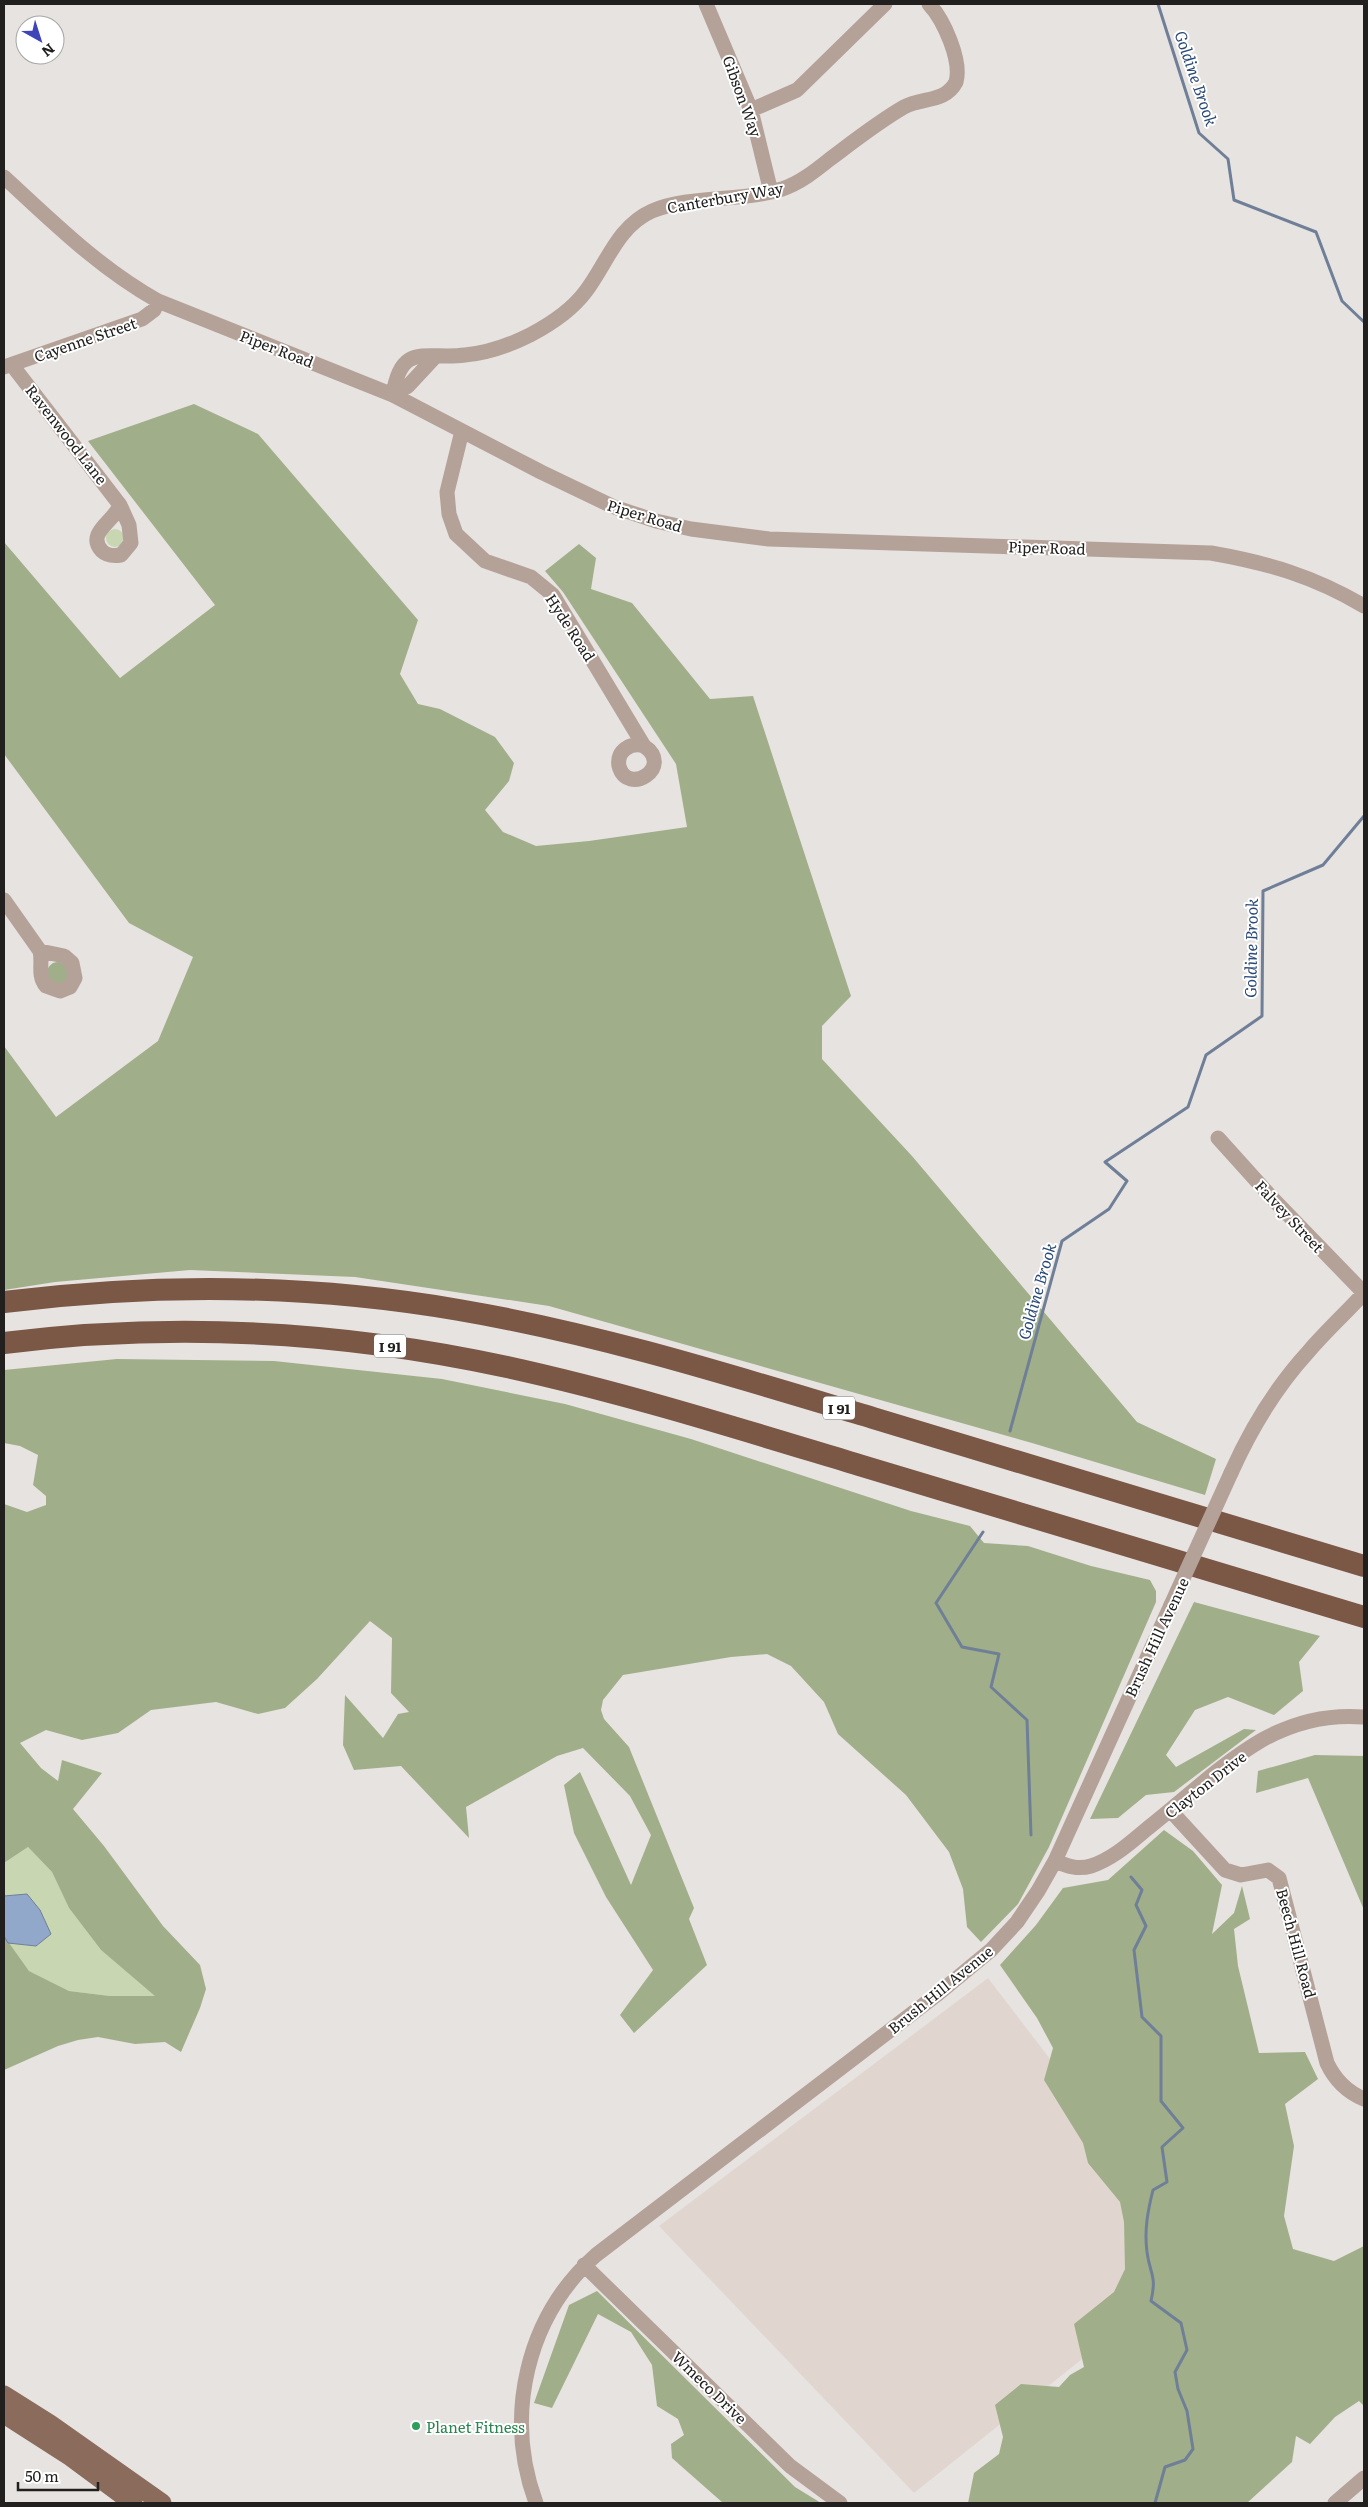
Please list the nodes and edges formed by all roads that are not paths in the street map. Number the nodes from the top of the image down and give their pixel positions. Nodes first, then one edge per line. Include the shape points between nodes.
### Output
1 (706, 4) edge
2 (885, 4) edge
3 (929, 4) edge
4 (751, 110) junction
5 (4, 177) edge
6 (771, 192) junction
7 (158, 301) junction
8 (8, 366) edge
9 (393, 395) junction
10 (462, 431) junction
11 (120, 505) dead end
12 (1364, 606) edge
13 (644, 746) dead end
14 (4, 900) edge
15 (40, 951) dead end
16 (1218, 1138) dead end
17 (1364, 1293) edge
18 (4, 1302) edge
19 (5, 1343) edge
20 (1364, 1566) edge
21 (1364, 1617) edge
22 (1364, 1717) edge
23 (1170, 1810) junction
24 (1055, 1862) junction
25 (1364, 2099) edge
26 (584, 2265) junction
27 (4, 2395) edge
28 (4, 2414) edge
29 (1364, 2478) edge
30 (133, 2503) edge
31 (162, 2503) edge
32 (536, 2503) edge
33 (840, 2503) edge
34 (1335, 2503) edge

1 - 4 street, Gibson Way
2 - 4 street via 797,90
3 - 6 street, Canterbury Way via 938,15 956,57 958,74 952,89 937,98 905,106 802,180
4 - 6 street, Gibson Way
5 - 7 street, Piper Road via 93,258
6 - 9 street, Canterbury Way via 676,204 652,211 625,231 586,292 554,320 523,338 491,350 466,355 420,355 404,366 395,378
7 - 8 street, Cayenne Street via 154,310 142,319
7 - 9 street, Piper Road
8 - 11 street, Ravenwood Lane
9 - 10 street, Piper Road
10 - 12 street, Piper Road via 614,507 656,521 707,532 778,539 1210,553 1292,571
10 - 13 street, Hyde Road via 448,492 449,514 456,534 485,561 531,577 553,594
14 - 15 street
16 - 17 street, Falvey Street
17 - 24 street, Brush Hill Avenue, bridge via 1307,1352 1255,1424
18 - 20 highway, I 91 via 109,1292 247,1289 372,1298 497,1317 705,1368
19 - 21 highway, I 91 via 122,1333 238,1332 353,1342 496,1365 673,1410
22 - 23 street, Clayton Drive via 1310,1720 1279,1732 1237,1758
23 - 24 street, Clayton Drive via 1124,1848 1102,1861 1082,1868
23 - 25 street, Beech Hill Road via 1222,1868 1242,1875 1268,1870 1279,1878 1328,2063 1344,2087
24 - 26 street, Brush Hill Avenue via 1028,1907 978,1962
26 - 32 street, Brush Hill Avenue via 550,2313 536,2342 524,2382 522,2443
26 - 33 street, Wmeco Drive via 790,2466
27 - 31 main road
28 - 30 main road via 71,2457
29 - 34 street

